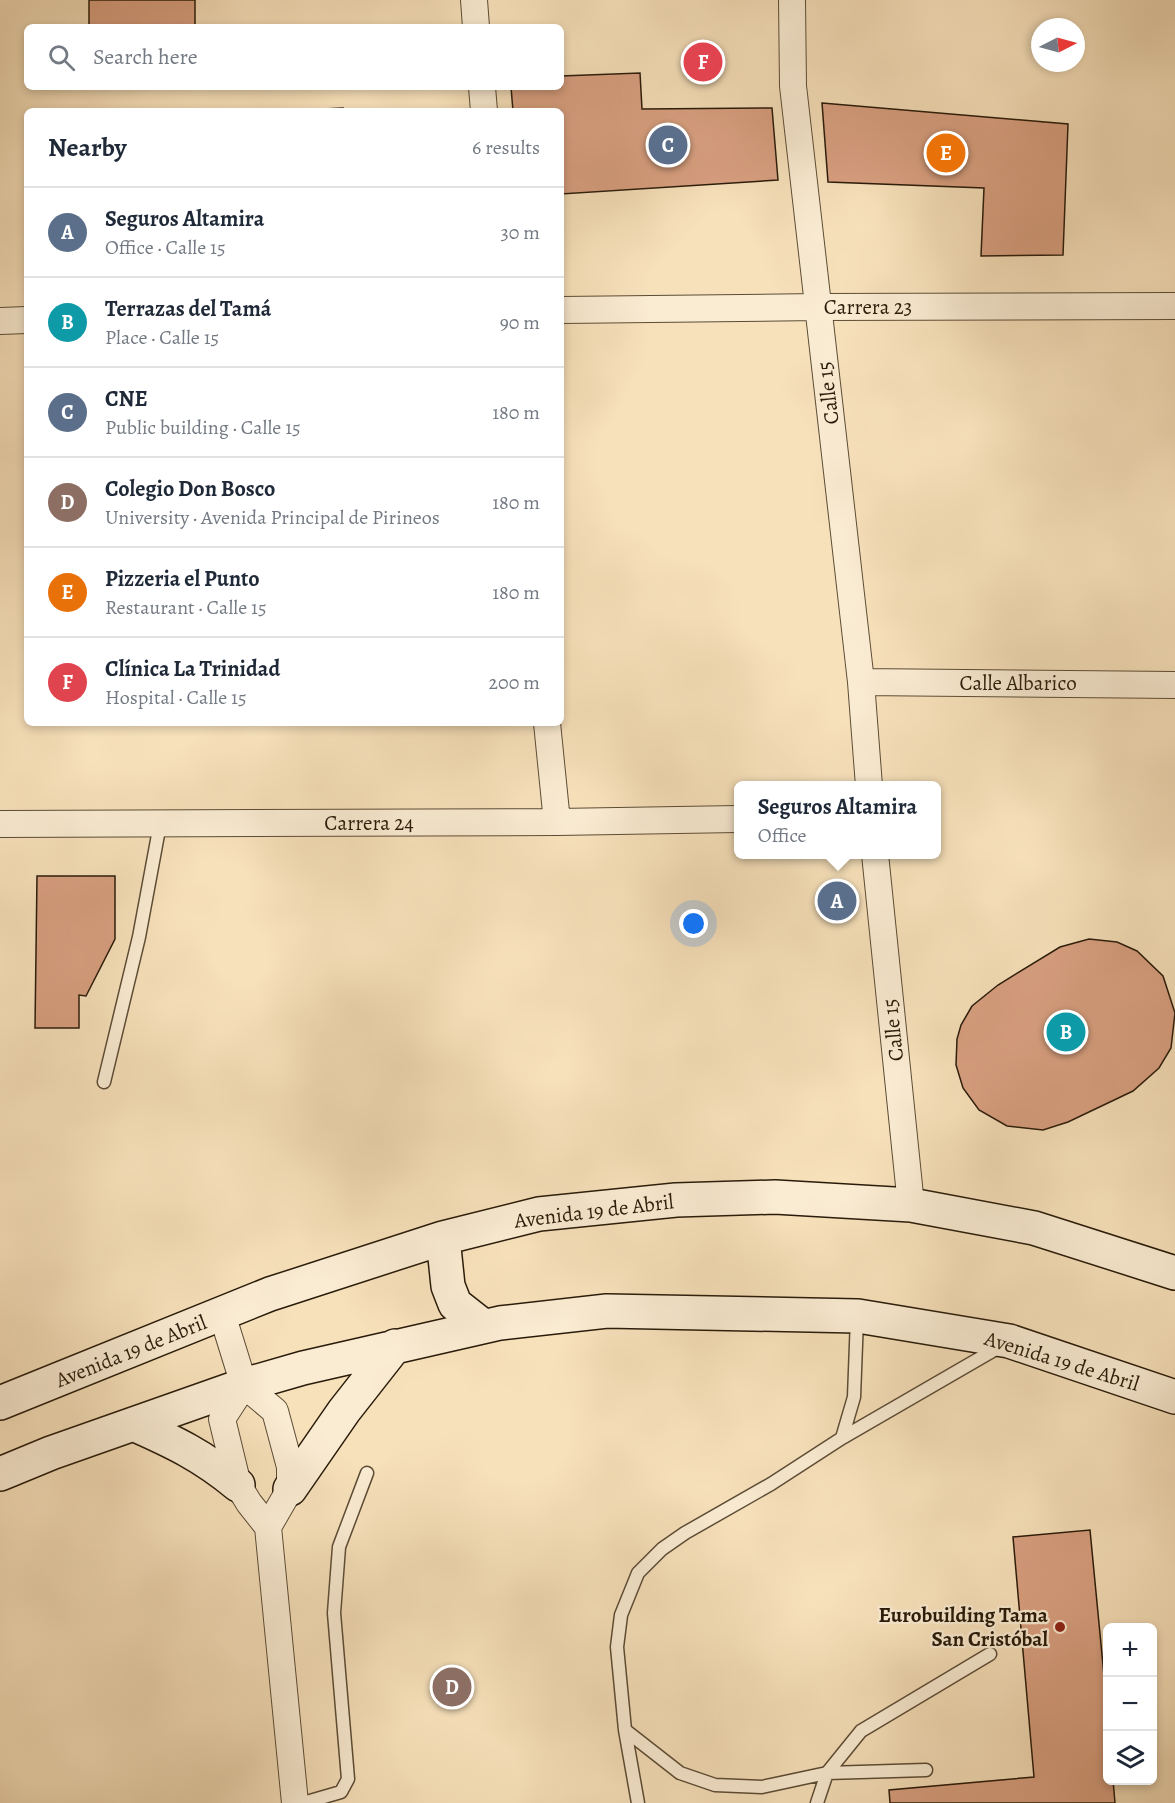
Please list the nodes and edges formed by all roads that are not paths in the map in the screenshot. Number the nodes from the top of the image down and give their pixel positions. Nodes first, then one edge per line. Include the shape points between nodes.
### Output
1 (474, 0) edge
2 (792, 0) edge
3 (476, 24) edge
4 (482, 90) edge
5 (484, 108) edge
6 (1175, 306) edge
7 (818, 307) junction
8 (564, 310) edge
9 (24, 320) edge
10 (0, 321) edge
11 (861, 682) junction
12 (1175, 685) edge
13 (547, 726) edge
14 (868, 781) edge
15 (734, 819) edge
16 (557, 822) junction
17 (0, 824) edge
18 (160, 824) junction
19 (875, 859) edge
20 (104, 1082) dead end
21 (911, 1205) junction
22 (443, 1238) junction
23 (1175, 1273) edge
24 (222, 1314) junction
25 (858, 1316) junction
26 (483, 1326) junction
27 (1009, 1341) junction
28 (395, 1346) junction
29 (244, 1385) junction
30 (1175, 1396) edge
31 (0, 1403) edge
32 (133, 1424) junction
33 (842, 1438) junction
34 (367, 1473) dead end
35 (0, 1474) edge
36 (238, 1485) junction
37 (290, 1489) junction
38 (268, 1527) junction
39 (990, 1654) dead end
40 (625, 1730) junction
41 (926, 1770) dead end
42 (827, 1773) junction
43 (295, 1803) edge
44 (303, 1803) edge
45 (638, 1803) edge
46 (817, 1803) edge

1 - 3 street
2 - 7 street, Calle 15 via 793,86
4 - 5 street
6 - 7 street, Carrera 23
7 - 8 street, Carrera 23
7 - 11 street, Calle 15
9 - 10 street
11 - 12 street, Calle Albarico
11 - 14 street, Calle 15
13 - 16 street
15 - 16 street, Carrera 24
16 - 18 street, Carrera 24
17 - 18 street, Carrera 24
18 - 20 lane via 139,937
19 - 21 street, Calle 15
21 - 22 main road, Avenida 19 de Abril via 775,1197 676,1200 539,1214
21 - 23 main road, Avenida 19 de Abril via 1034,1228
22 - 24 main road, Avenida 19 de Abril
22 - 26 main road via 447,1286 455,1304
24 - 29 street
24 - 31 main road, Avenida 19 de Abril
25 - 26 main road, Avenida 19 de Abril via 607,1311
25 - 27 main road, Avenida 19 de Abril
25 - 33 lane via 854,1397
26 - 28 main road, Avenida 19 de Abril
27 - 30 main road, Avenida 19 de Abril
27 - 33 lane
28 - 29 main road, Avenida 19 de Abril
28 - 37 main road
29 - 32 main road, Avenida 19 de Abril
29 - 36 street via 222,1419
29 - 37 street via 275,1411 290,1467
32 - 35 main road, Avenida 19 de Abril
32 - 36 main road via 180,1444
33 - 40 lane via 685,1533 638,1573 621,1615 617,1647
34 - 44 lane via 339,1547 334,1613 348,1779 342,1792
36 - 38 street
37 - 38 street
38 - 43 street
39 - 42 lane via 861,1731
40 - 42 lane via 680,1773 715,1785 762,1787
40 - 45 lane
41 - 42 lane
42 - 46 lane

